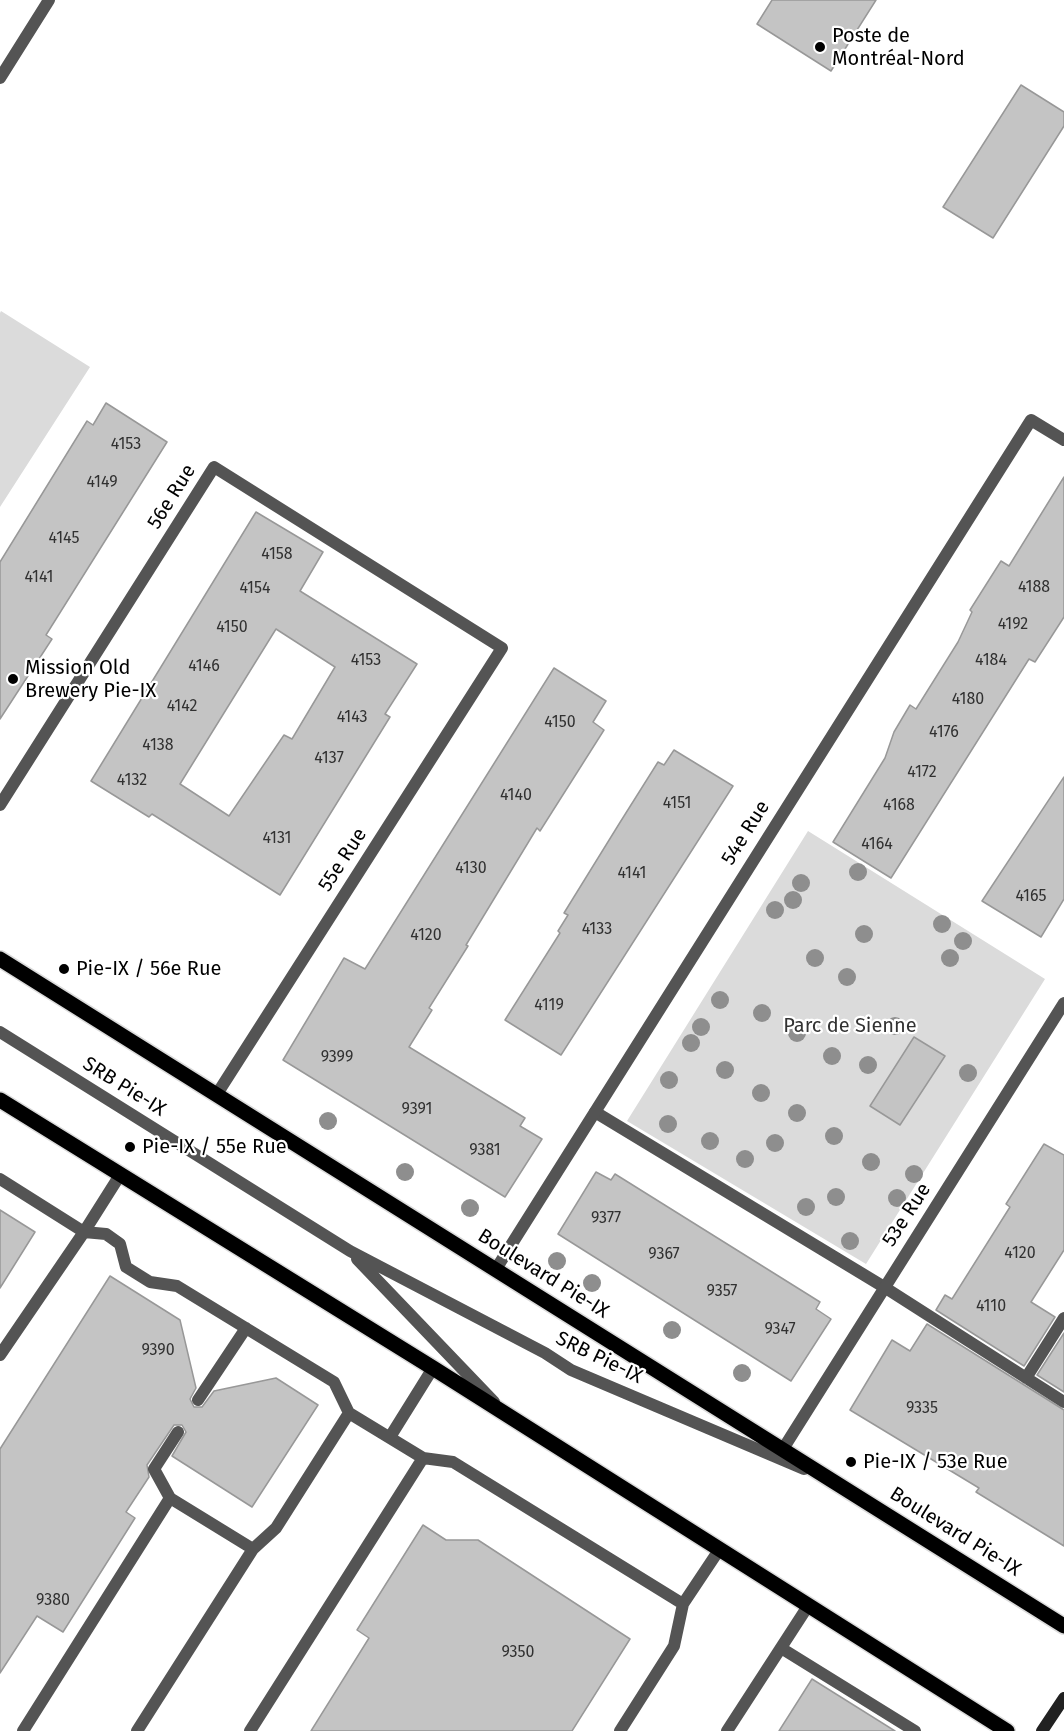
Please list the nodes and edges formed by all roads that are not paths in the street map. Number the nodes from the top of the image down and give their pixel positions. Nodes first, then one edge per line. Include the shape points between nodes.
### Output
1 (49, 0) edge
2 (0, 78) edge
3 (1064, 440) edge
4 (502, 648) joint
5 (0, 805) edge
6 (0, 959) edge
7 (1064, 1003) edge
8 (0, 1032) edge
9 (217, 1094) junction
10 (0, 1100) edge
11 (595, 1112) junction
12 (120, 1175) junction
13 (0, 1179) edge
14 (84, 1232) junction
15 (350, 1251) junction
16 (496, 1269) junction
17 (884, 1287) junction
18 (1064, 1318) edge
19 (246, 1328) junction
20 (0, 1355) edge
21 (433, 1368) junction
22 (1026, 1378) junction
23 (198, 1400) dead end
24 (1064, 1402) edge
25 (349, 1413) junction
26 (506, 1415) junction
27 (178, 1432) dead end
28 (390, 1437) junction
29 (783, 1449) junction
30 (423, 1458) junction
31 (838, 1484) junction
32 (170, 1498) junction
33 (253, 1549) junction
34 (719, 1550) junction
35 (682, 1604) junction
36 (808, 1606) junction
37 (1064, 1626) edge
38 (781, 1648) junction
39 (1064, 1698) edge
40 (22, 1731) edge
41 (137, 1731) edge
42 (250, 1731) edge
43 (620, 1731) edge
44 (727, 1731) edge
45 (915, 1731) edge
46 (1007, 1731) edge
47 (1042, 1731) edge

1 - 2 street
3 - 11 street, 54e Rue via 1031,420
4 - 5 street, 56e Rue via 214,467
4 - 9 street, 55e Rue
6 - 9 main road, Boulevard Pie-IX
7 - 17 street, 53e Rue
8 - 15 street, SRB Pie-IX
9 - 16 main road, Boulevard Pie-IX
10 - 12 main road
11 - 16 street, 54e Rue
11 - 17 street
12 - 14 street
12 - 21 main road
13 - 14 street
14 - 19 street via 106,1234 120,1244 126,1267 150,1282 177,1286
14 - 20 street
15 - 26 street, SRB Pie-IX
15 - 31 street, SRB Pie-IX via 571,1370
16 - 29 main road, Boulevard Pie-IX
17 - 22 street
17 - 29 street, 53e Rue
18 - 22 street
19 - 23 street
19 - 25 street via 334,1382
21 - 26 main road
21 - 28 street
22 - 24 street
25 - 28 street
25 - 33 street via 276,1528
26 - 34 main road
27 - 32 street via 154,1469
28 - 30 street
29 - 31 main road, Boulevard Pie-IX
30 - 35 street via 453,1462
30 - 42 street
31 - 37 main road, Boulevard Pie-IX
32 - 33 street
32 - 40 street
33 - 41 street
34 - 35 street
34 - 36 main road
35 - 43 street via 674,1646
36 - 38 street
36 - 46 main road
38 - 44 street
38 - 45 street
39 - 47 main road

